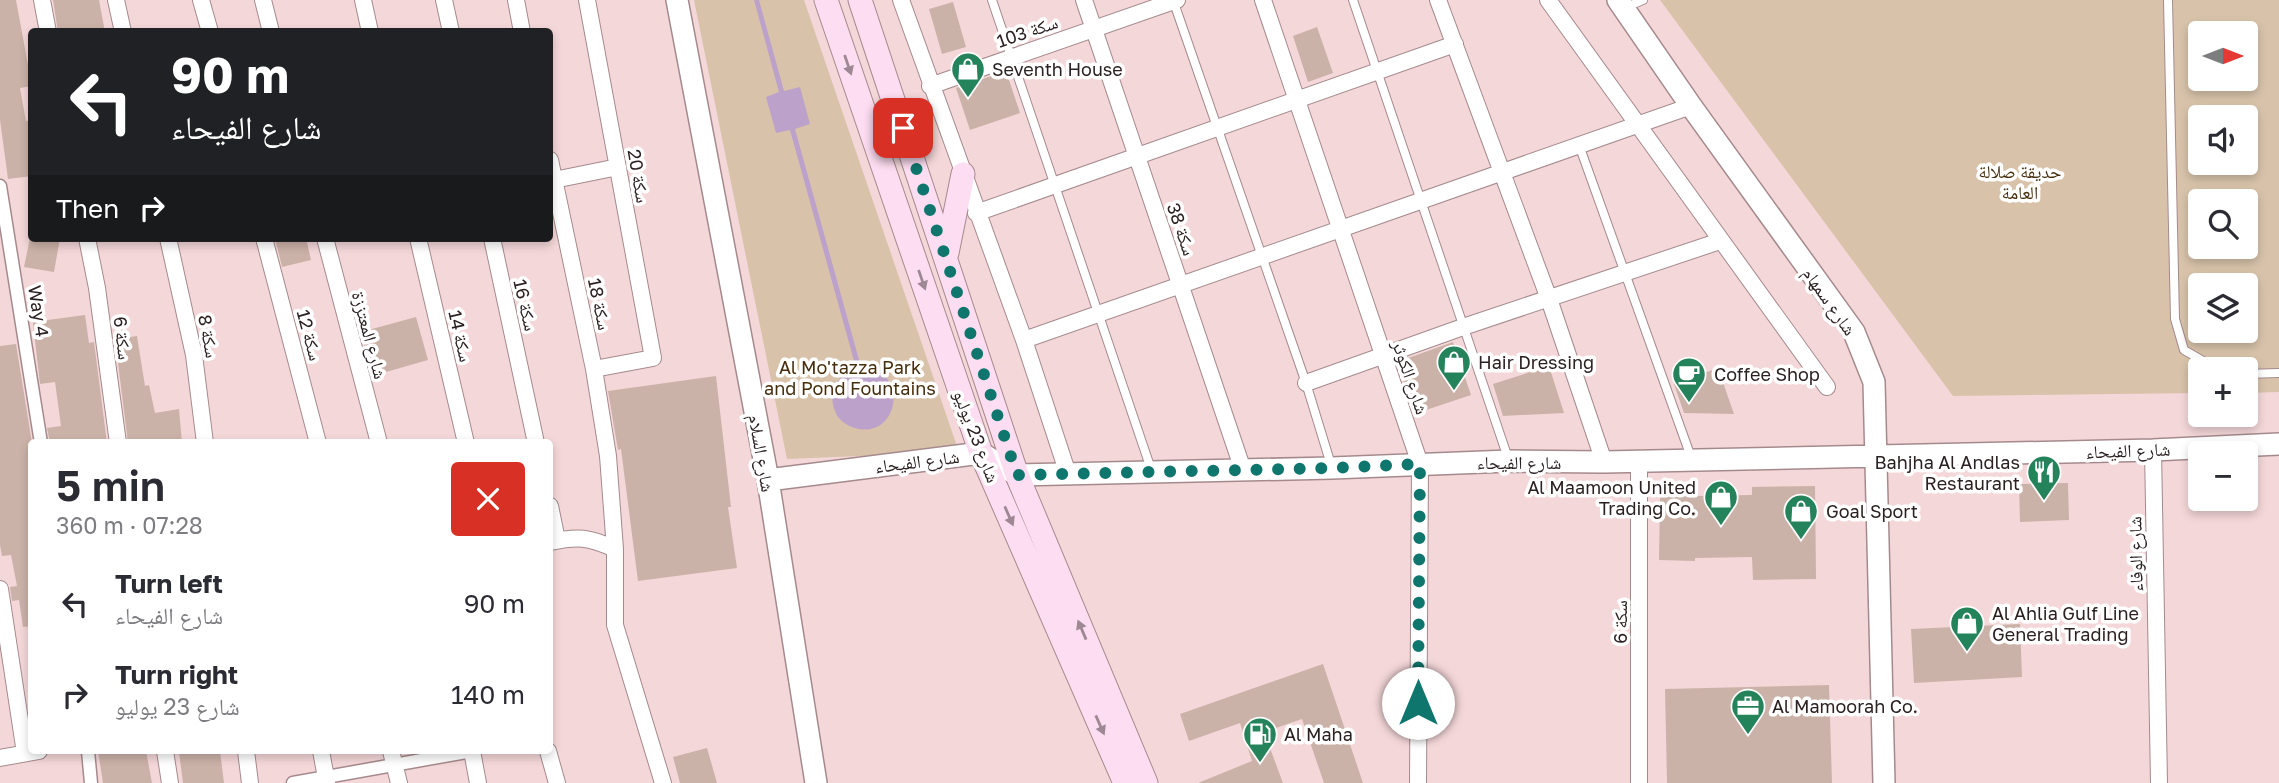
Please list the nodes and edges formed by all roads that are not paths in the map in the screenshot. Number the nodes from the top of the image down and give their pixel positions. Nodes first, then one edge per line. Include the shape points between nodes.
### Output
1 (42, 0) edge
2 (116, 0) edge
3 (201, 0) edge
4 (263, 0) edge
5 (363, 0) edge
6 (444, 0) edge
7 (516, 0) edge
8 (587, 0) edge
9 (677, 0) edge
10 (825, 0) edge
11 (860, 0) edge
12 (901, 0) edge
13 (992, 0) edge
14 (1084, 0) edge
15 (1175, 0) edge
16 (1263, 0) edge
17 (1353, 0) edge
18 (1438, 0) edge
19 (1548, 0) edge
20 (2168, 0) edge
21 (1628, 3) edge
22 (47, 28) edge
23 (122, 28) edge
24 (208, 28) edge
25 (270, 28) edge
26 (369, 28) edge
27 (450, 28) edge
28 (521, 28) edge
29 (1094, 29) junction
30 (1455, 44) junction
31 (1011, 57) junction
32 (1377, 70) junction
33 (930, 86) junction
34 (1297, 100) junction
35 (1690, 106) junction
36 (1638, 125) junction
37 (1218, 128) junction
38 (1579, 145) junction
39 (1137, 156) junction
40 (618, 167) junction
41 (1502, 172) junction
42 (963, 174) junction
43 (553, 175) edge
44 (554, 180) junction
45 (1055, 185) junction
46 (0, 186) edge
47 (1420, 201) junction
48 (976, 213) junction
49 (1341, 229) junction
50 (1720, 241) junction
51 (88, 242) edge
52 (169, 242) edge
53 (265, 242) edge
54 (326, 242) edge
55 (419, 242) edge
56 (493, 242) edge
57 (946, 256) junction
58 (1261, 257) junction
59 (1625, 273) junction
60 (1181, 285) junction
61 (1549, 299) junction
62 (1099, 314) junction
63 (1463, 327) junction
64 (1024, 340) junction
65 (1383, 356) junction
66 (2197, 357) edge
67 (594, 369) junction
68 (2279, 373) edge
69 (2258, 374) edge
70 (1306, 383) junction
71 (1827, 387) dead end
72 (40, 439) edge
73 (117, 439) edge
74 (204, 439) edge
75 (317, 439) edge
76 (378, 439) edge
77 (465, 439) edge
78 (535, 439) edge
79 (2279, 444) edge
80 (2153, 450) junction
81 (981, 453) junction
82 (1876, 456) junction
83 (1692, 460) junction
84 (1509, 461) junction
85 (1639, 461) junction
86 (1604, 462) junction
87 (1420, 464) junction
88 (1332, 468) junction
89 (1244, 470) junction
90 (1152, 472) junction
91 (1068, 474) junction
92 (1017, 475) junction
93 (768, 480) junction
94 (553, 541) edge
95 (615, 549) junction
96 (0, 589) edge
97 (28, 732) edge
98 (28, 753) edge
99 (88, 754) edge
100 (165, 754) edge
101 (246, 754) edge
102 (322, 754) edge
103 (432, 754) edge
104 (473, 754) edge
105 (549, 754) edge
106 (393, 757) edge
107 (0, 758) edge
108 (327, 780) edge
109 (91, 783) edge
110 (170, 783) edge
111 (250, 783) edge
112 (293, 783) edge
113 (399, 783) edge
114 (478, 783) edge
115 (557, 783) edge
116 (663, 783) edge
117 (816, 783) edge
118 (1125, 783) edge
119 (1146, 783) edge
120 (1418, 783) edge
121 (1639, 783) edge
122 (1885, 783) edge
123 (2159, 783) edge

1 - 22 street
2 - 23 street
3 - 24 street
4 - 25 street
5 - 26 street
6 - 27 street
7 - 28 street
8 - 40 street, سكة 20
9 - 93 street, شارع السلام
10 -> 81 main road, شارع 23 يوليو
11 - 57 main road, شارع 23 يوليو
12 - 33 street
13 - 31 lane
14 - 29 street, سكة 38
15 - 29 street, سكة 103
15 - 37 lane
16 - 34 street, شارع الكوثر
17 - 32 lane
18 - 30 street
19 - 36 street
20 - 66 lane via 2175,319 2184,349
21 - 35 street, شارع سمهام
29 - 31 street, سكة 103
29 - 39 street, سكة 38
30 - 32 street
30 - 41 street
31 - 33 street, سكة 103
31 - 45 lane
32 - 34 street
32 - 47 lane
33 - 42 street
34 - 37 street
34 - 49 street, شارع الكوثر
35 - 36 street
35 - 82 street, شارع سمهام via 1854,332 1874,382
36 - 38 street
36 - 50 street
37 - 39 street
37 - 58 lane
38 - 41 street
38 - 59 lane
39 - 45 street
39 - 60 street, سكة 38
40 - 44 street
40 - 67 street, سكة 20 via 653,358
41 - 47 street
41 - 61 street
42 - 48 street
42 - 57 main road
43 - 44 street, سكة 18
44 - 67 street, سكة 18
45 - 48 street
45 - 62 lane
46 - 72 street, Way 4
47 - 49 street
47 - 63 lane
48 - 64 street
49 - 58 street
49 - 65 street, شارع الكوثر
50 - 59 street
50 - 71 street
51 - 73 street, سكة 6
52 - 74 street, سكة 8 via 194,355
53 - 75 street, سكة 12
54 - 76 street, شارع المعتززة
55 - 77 street, سكة 14
56 - 78 street, سكة 16
57 - 92 main road, شارع 23 يوليو
58 - 60 street
58 - 70 lane
59 - 61 street
59 - 83 lane
60 - 62 street
60 - 89 street, سكة 38
61 - 63 street
61 - 86 street
62 - 64 street
62 - 90 lane
63 - 65 street
63 - 84 lane
64 - 91 street
65 - 70 street
65 - 87 street, شارع الكوثر
67 - 95 street, سكة 18 via 608,456
68 - 69 lane
70 - 88 lane
79 - 80 street, شارع الفيحاء
80 - 82 street, شارع الفيحاء
80 - 123 street, شارع الوفاء
81 - 92 street, شارع الفيحاء
81 - 93 street, شارع الفيحاء
81 -> 118 main road, شارع 23 يوليو
82 - 83 street, شارع الفيحاء
82 - 122 street, شارع سمهام
83 - 85 street, شارع الفيحاء
84 - 86 street, شارع الفيحاء
84 - 87 street, شارع الفيحاء
85 - 86 street, شارع الفيحاء
85 - 121 street, سكة 6
87 - 88 street, شارع الفيحاء
87 - 120 street, شارع الكوثر
88 - 89 street, شارع الفيحاء
89 - 90 street, شارع الفيحاء
90 - 91 street, شارع الفيحاء
91 - 92 street, شارع الفيحاء
119 -> 92 main road, شارع 23 يوليو
93 - 117 street, شارع السلام
94 - 95 street via 594,539
95 - 116 street via 615,625
96 - 97 street
98 - 107 street
99 - 109 street
100 - 110 street
101 - 111 street
102 - 108 street
103 - 106 street
104 - 114 street
105 - 115 street
106 - 108 street
106 - 113 street
108 - 112 street

